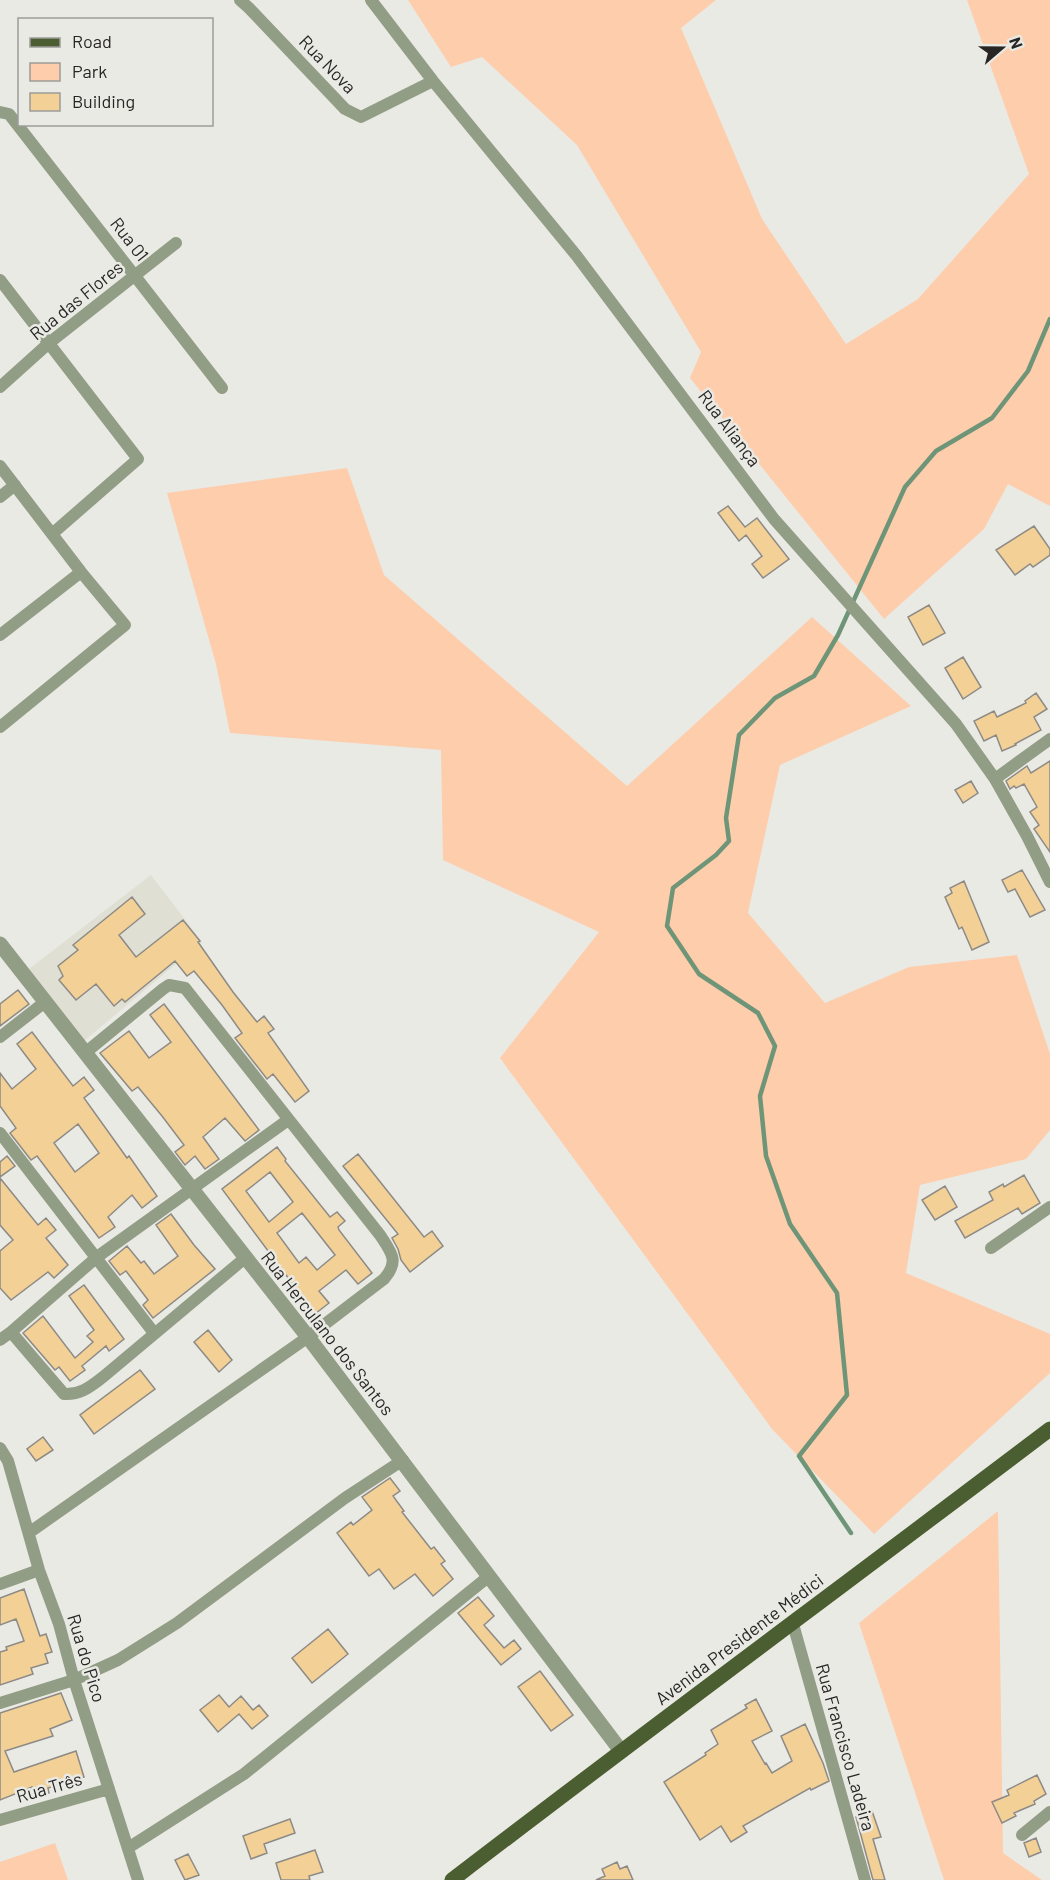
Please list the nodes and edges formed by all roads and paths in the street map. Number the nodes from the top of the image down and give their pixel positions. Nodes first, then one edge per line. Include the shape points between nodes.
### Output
1 (240, 0) edge
2 (371, 0) edge
3 (433, 81) junction
4 (5, 113) edge
5 (176, 243) dead end
6 (135, 275) junction
7 (0, 280) edge
8 (49, 344) junction
9 (0, 387) edge
10 (222, 388) dead end
11 (0, 466) edge
12 (15, 485) junction
13 (0, 497) edge
14 (52, 534) junction
15 (81, 572) junction
16 (0, 635) edge
17 (0, 727) edge
18 (1050, 739) edge
19 (995, 779) junction
20 (1050, 882) edge
21 (0, 944) edge
22 (45, 1002) junction
23 (0, 1037) edge
24 (85, 1053) junction
25 (288, 1120) junction
26 (0, 1133) edge
27 (191, 1190) junction
28 (1050, 1207) edge
29 (991, 1248) dead end
30 (98, 1257) junction
31 (245, 1258) junction
32 (11, 1332) junction
33 (154, 1333) junction
34 (309, 1337) junction
35 (0, 1340) edge
36 (1050, 1429) edge
37 (0, 1448) edge
38 (403, 1460) junction
39 (4, 1462) edge
40 (30, 1532) junction
41 (39, 1570) junction
42 (488, 1576) junction
43 (0, 1584) edge
44 (793, 1624) junction
45 (74, 1680) junction
46 (0, 1703) edge
47 (621, 1751) junction
48 (109, 1789) junction
49 (1050, 1812) edge
50 (0, 1820) edge
51 (1023, 1835) dead end
52 (128, 1848) junction
53 (138, 1880) edge
54 (452, 1880) edge
55 (864, 1880) edge

1 - 3 street, Rua Nova via 345,109 361,117
2 - 3 street, Rua Aliança
3 - 19 street, Rua Aliança via 576,255 774,519 956,724
4 - 6 street, Rua 01
5 - 6 street, Rua das Flores
6 - 8 street, Rua das Flores
6 - 10 street, Rua 01
7 - 8 street
8 - 9 street, Rua das Flores
8 - 14 street via 138,459
11 - 12 street
12 - 13 street
12 - 14 street
14 - 15 street
15 - 16 street
15 - 17 street via 125,625
18 - 19 street
19 - 20 street, Rua Aliança
21 - 22 street, Rua Herculano dos Santos
22 - 23 street
22 - 24 street, Rua Herculano dos Santos
24 - 25 street via 163,988 177,985 185,988
24 - 27 street, Rua Herculano dos Santos
25 - 27 street
25 - 34 street via 380,1235 393,1262 384,1279
26 - 30 street
27 - 30 street
27 - 31 street, Rua Herculano dos Santos
28 - 29 street
30 - 32 street
30 - 33 street
31 - 33 street
31 - 34 street, Rua Herculano dos Santos
32 - 33 street via 64,1394 89,1387
32 - 35 street
34 - 38 street, Rua Herculano dos Santos
34 - 40 street
36 - 44 main road, Avenida Presidente Médici
37 - 39 street, Rua do Pico
38 - 42 street, Rua Herculano dos Santos
38 - 45 street via 345,1498 177,1623 118,1660
39 - 40 street, Rua do Pico
40 - 41 street, Rua do Pico
41 - 43 street
41 - 45 street, Rua do Pico
42 - 47 street, Rua Herculano dos Santos
42 - 52 street via 244,1774
44 - 47 main road, Avenida Presidente Médici
44 - 55 street, Rua Francisco Ladeira
45 - 46 street
45 - 48 street, Rua do Pico
47 - 54 main road, Avenida Presidente Médici
48 - 50 street, Rua Três
48 - 52 street, Rua do Pico
49 - 51 street
52 - 53 street, Rua do Pico

